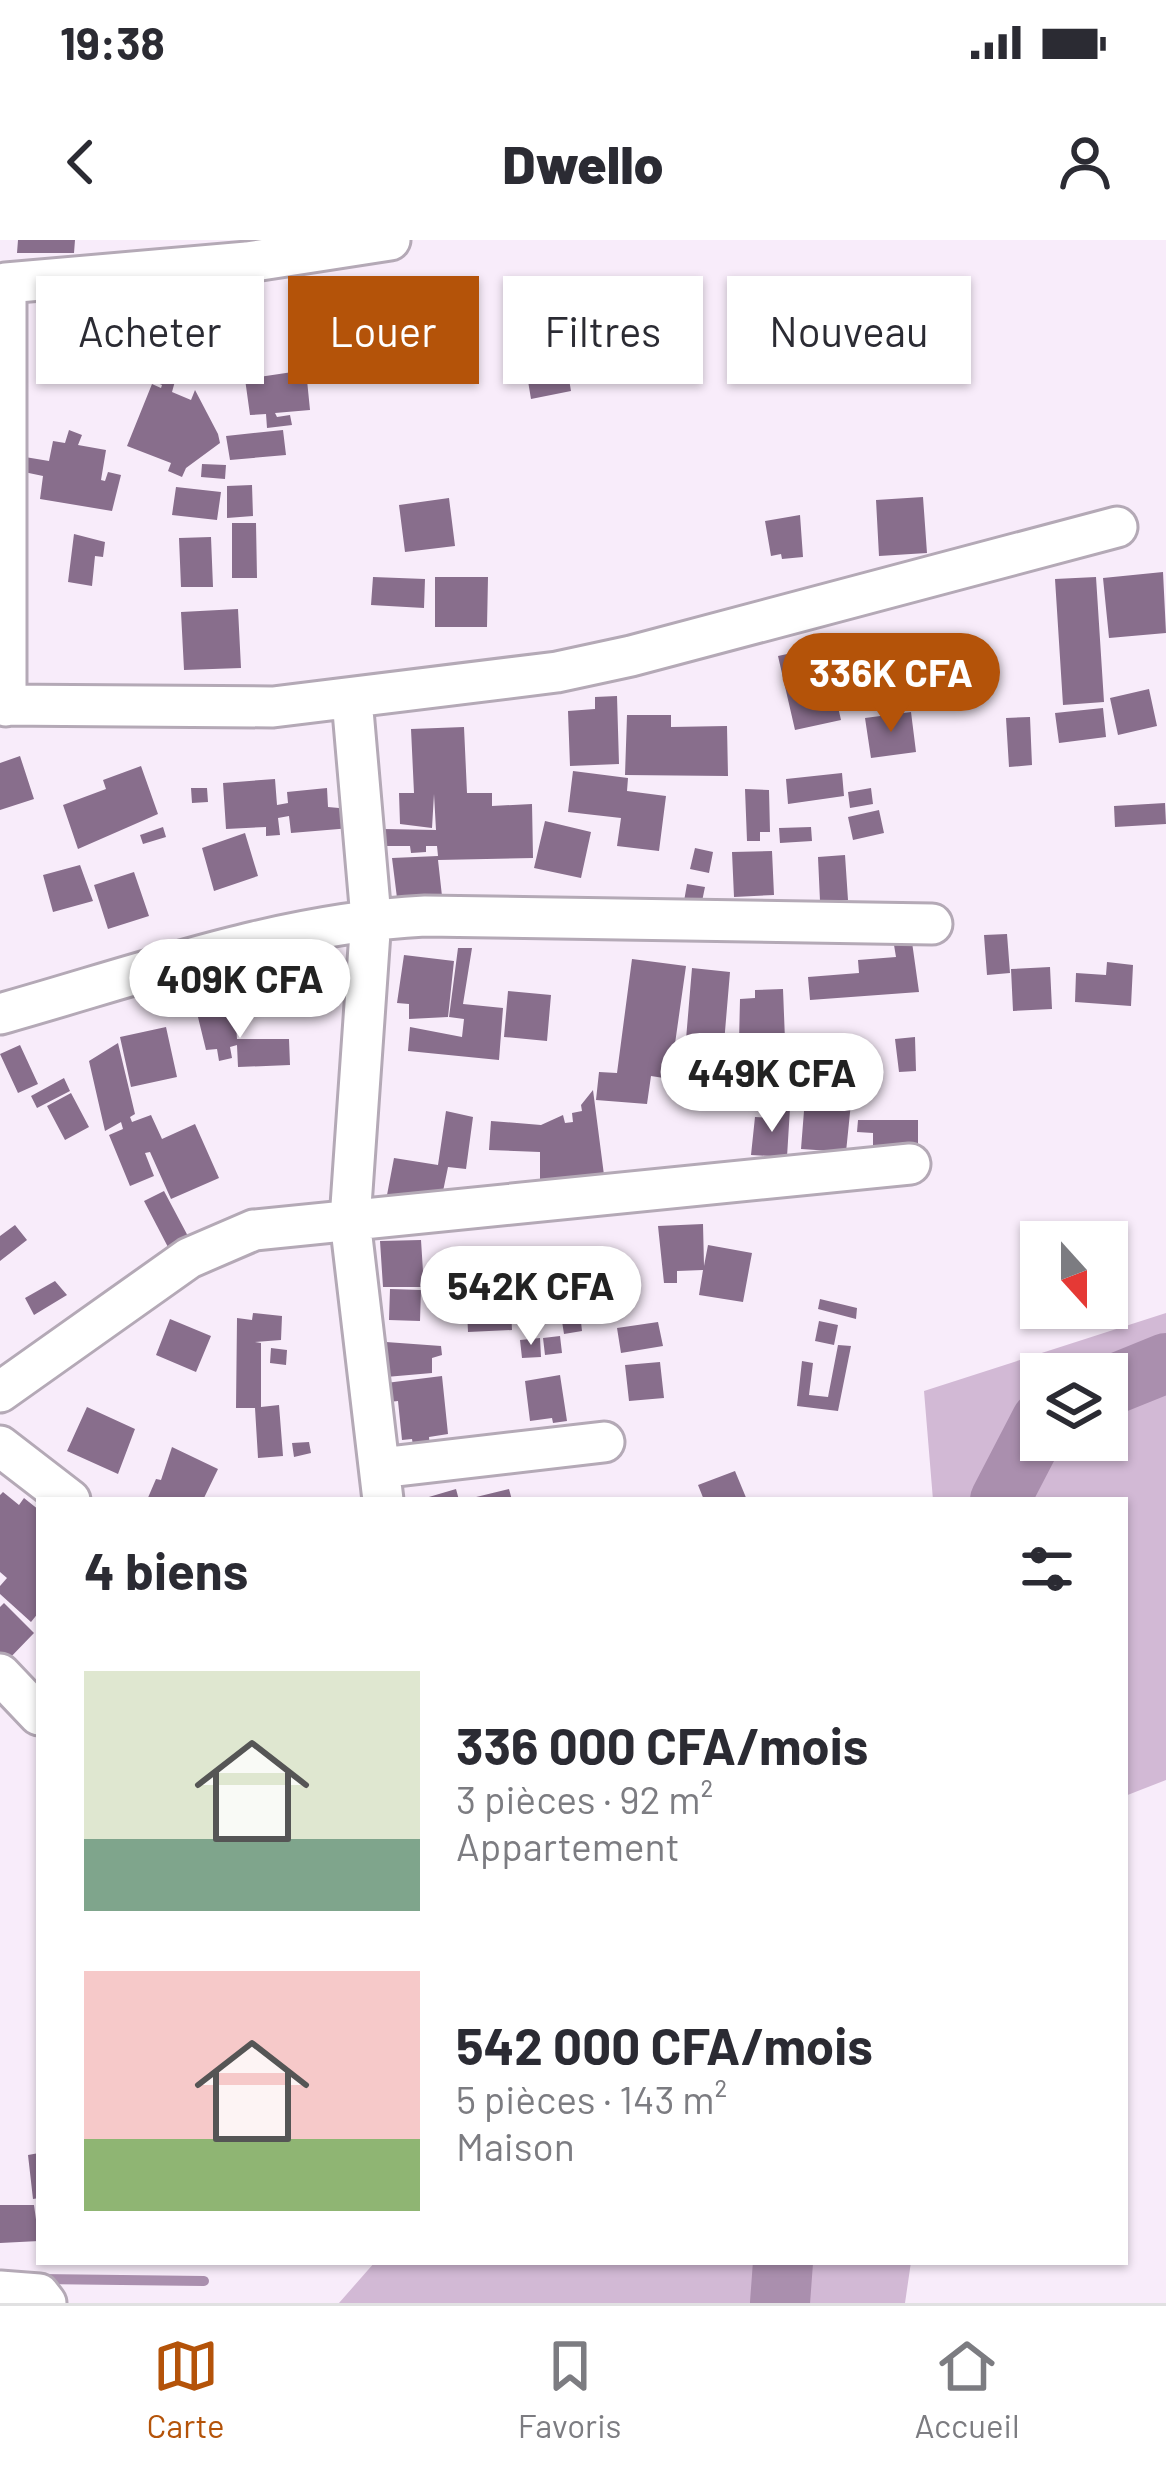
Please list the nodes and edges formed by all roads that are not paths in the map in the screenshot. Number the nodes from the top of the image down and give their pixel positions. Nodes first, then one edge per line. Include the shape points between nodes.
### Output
1 (390, 240) edge
2 (3, 283) edge
3 (1117, 527) dead end
4 (352, 700) junction
5 (3, 705) edge
6 (371, 918) junction
7 (932, 924) dead end
8 (0, 1014) edge
9 (910, 1164) dead end
10 (350, 1220) junction
11 (0, 1392) edge
12 (604, 1442) dead end
13 (0, 1446) edge
14 (381, 1484) edge
15 (66, 1497) edge
16 (0, 1674) edge
17 (36, 1712) edge
18 (0, 2291) edge
19 (46, 2303) edge

1 - 2 street via 247,262
2 - 5 street
3 - 4 street via 631,656
4 - 5 street
4 - 6 street
6 - 7 street
6 - 8 street
6 - 10 street
9 - 10 street
10 - 11 street via 254,1230 189,1258
10 - 14 street
12 - 14 street
13 - 15 street
16 - 17 street
18 - 19 street via 39,2294

